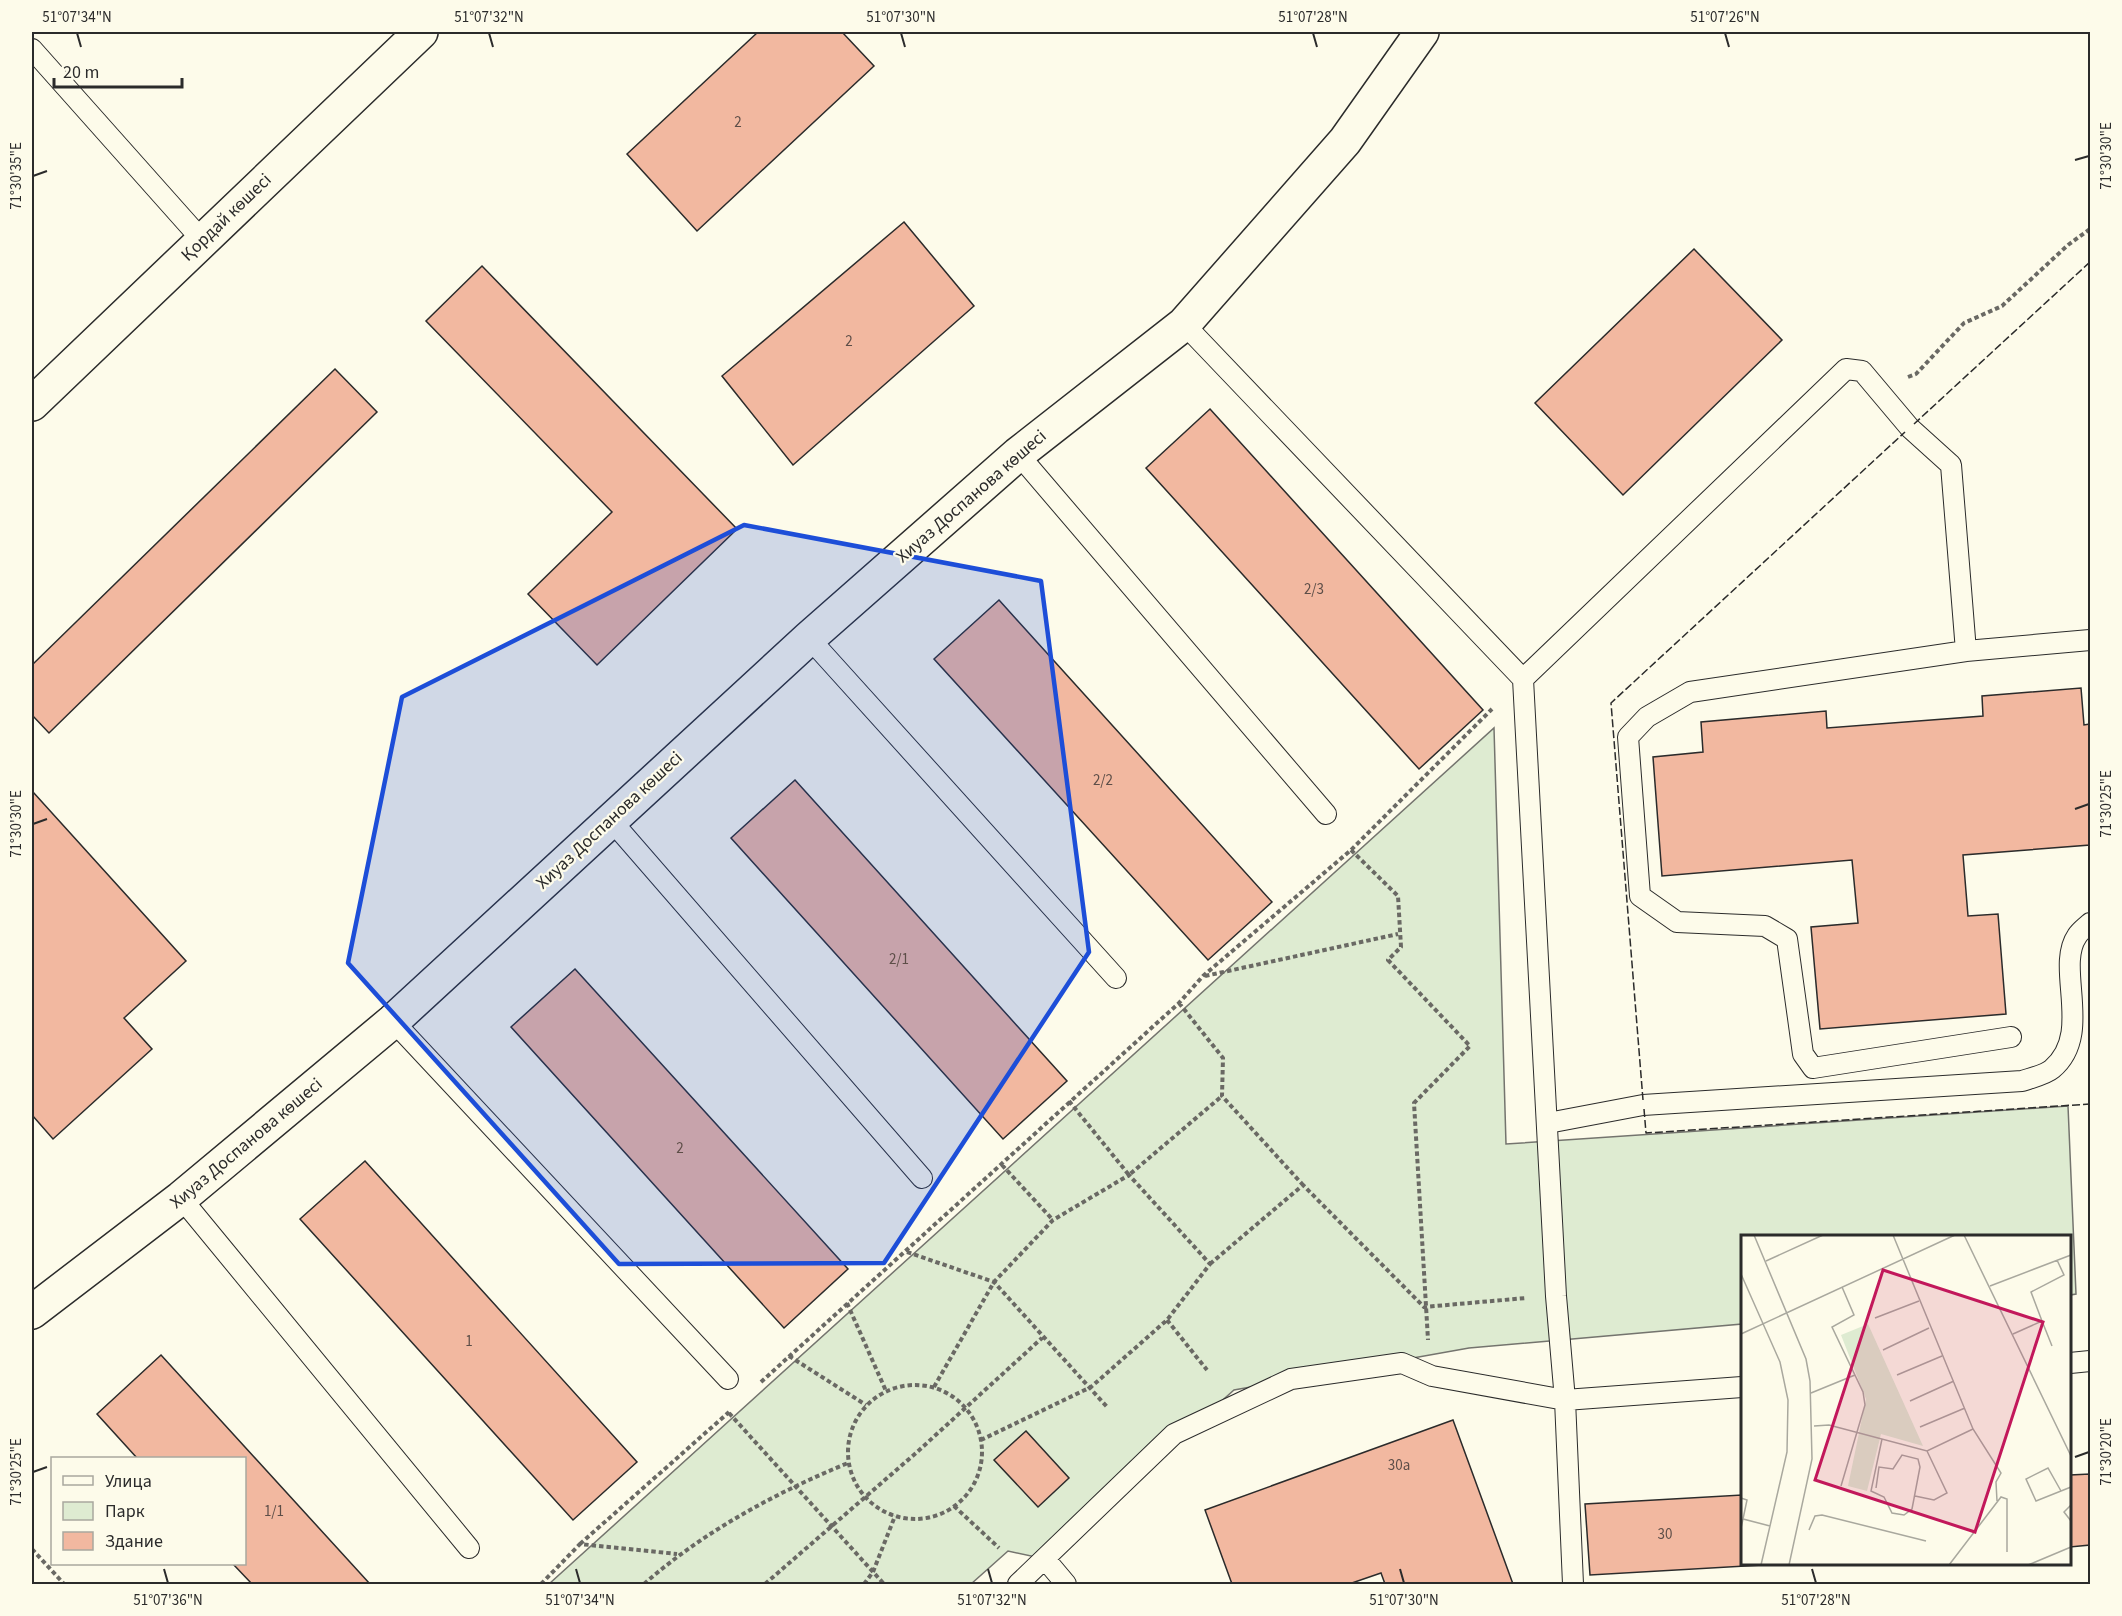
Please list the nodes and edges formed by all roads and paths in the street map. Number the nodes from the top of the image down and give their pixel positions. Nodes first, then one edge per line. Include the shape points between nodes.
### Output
1 (421, 32) edge
2 (1422, 32) edge
3 (32, 50) edge
4 (2091, 229) edge
5 (202, 240) junction
6 (1184, 324) junction
7 (1876, 388) junction
8 (32, 404) edge
9 (1018, 454) junction
10 (809, 638) junction
11 (2091, 640) edge
12 (1966, 651) junction
13 (1523, 679) junction
14 (1326, 814) dead end
15 (609, 819) junction
16 (1351, 849) junction
17 (2091, 923) edge
18 (1398, 934) junction
19 (1203, 976) junction
20 (1116, 978) dead end
21 (1179, 1003) junction
22 (393, 1021) junction
23 (2011, 1037) dead end
24 (1222, 1096) junction
25 (1069, 1101) junction
26 (1548, 1123) junction
27 (1002, 1165) junction
28 (1129, 1175) junction
29 (922, 1178) dead end
30 (1303, 1185) junction
31 (182, 1198) junction
32 (1053, 1220) junction
33 (907, 1252) junction
34 (1210, 1264) junction
35 (994, 1282) junction
36 (1556, 1296) junction
37 (847, 1303) junction
38 (1424, 1307) junction
39 (32, 1312) edge
40 (1167, 1320) junction
41 (1042, 1338) junction
42 (789, 1356) junction
43 (2091, 1362) edge
44 (2071, 1363) edge
45 (1207, 1370) dead end
46 (1432, 1376) junction
47 (728, 1379) dead end
48 (934, 1387) junction
49 (1091, 1387) junction
50 (1741, 1387) edge
51 (754, 1389) dead end
52 (886, 1391) junction
53 (1565, 1400) junction
54 (737, 1405) dead end
55 (866, 1405) junction
56 (966, 1407) junction
57 (1108, 1408) dead end
58 (729, 1413) junction
59 (981, 1440) junction
60 (848, 1463) junction
61 (796, 1484) junction
62 (864, 1497) junction
63 (954, 1506) junction
64 (895, 1516) junction
65 (832, 1525) junction
66 (580, 1544) junction
67 (469, 1548) dead end
68 (999, 1548) dead end
69 (32, 1549) edge
70 (678, 1554) junction
71 (1045, 1559) junction
72 (873, 1572) junction
73 (64, 1584) edge
74 (541, 1584) edge
75 (644, 1584) edge
76 (765, 1584) edge
77 (864, 1584) edge
78 (884, 1584) edge
79 (1018, 1584) edge
80 (1066, 1584) edge
81 (1573, 1584) edge

1 - 5 street, Қордай көшесі
2 - 6 street, Хиуаз Доспанова көшесі via 1345,141
3 - 5 lane
4 - 7 path via 2002,306 1964,323 1916,374
5 - 8 street, Қордай көшесі
6 - 9 street, Хиуаз Доспанова көшесі
6 - 13 lane
7 - 12 lane via 1910,428 1951,465
7 - 13 lane via 1862,371 1845,369
9 - 10 street, Хиуаз Доспанова көшесі
9 - 14 lane
10 - 15 street, Хиуаз Доспанова көшесі
10 - 20 lane
11 - 12 lane
12 - 23 lane via 1690,692 1647,717 1628,737 1640,896 1677,922 1766,926 1787,939 1803,1054 1813,1068
13 - 16 path
13 - 26 lane
15 - 22 street, Хиуаз Доспанова көшесі
15 - 29 lane
16 - 18 path via 1398,897
16 - 19 path
17 - 26 lane via 2076,936 2071,955 2074,1014 2066,1050 2052,1069 2022,1081 1643,1105
18 - 19 path
18 - 38 path via 1401,947 1388,960 1470,1046 1414,1103
19 - 21 path
21 - 24 path via 1222,1058
21 - 25 path
22 - 31 street, Хиуаз Доспанова көшесі
22 - 47 lane
24 - 28 path
24 - 30 path
25 - 27 path
25 - 28 path
26 - 36 lane
27 - 32 path
27 - 33 path
28 - 32 path
28 - 34 path
30 - 34 path
30 - 38 path
31 - 39 street, Хиуаз Доспанова көшесі
31 - 67 lane
32 - 35 path
33 - 35 path
33 - 37 path
34 - 40 path
35 - 41 path
35 - 48 path
36 - 38 path
36 - 53 lane
37 - 42 path
37 - 52 path
38 - 46 path
40 - 45 path
40 - 49 path
41 - 49 path
41 - 56 path
42 - 51 path
42 - 55 path
43 - 44 lane
46 - 53 lane
46 - 71 lane via 1402,1363 1291,1379 1174,1434
48 - 52 path via 910,1384
48 - 56 path
49 - 57 path
49 - 59 path
50 - 53 lane
52 - 55 path
53 - 81 lane
54 - 58 path
55 - 60 path via 848,1438
56 - 59 path
56 - 62 path
58 - 61 path
58 - 66 path
59 - 63 path via 978,1477
60 - 61 path
60 - 62 path
61 - 65 path
61 - 70 path
62 - 64 path
62 - 65 path
63 - 64 path via 932,1517
63 - 68 path
64 - 72 path
65 - 72 path
65 - 76 path
66 - 70 path
66 - 74 path
69 - 73 path
70 - 75 path
71 - 79 lane
71 - 80 lane
72 - 77 path
72 - 78 path

